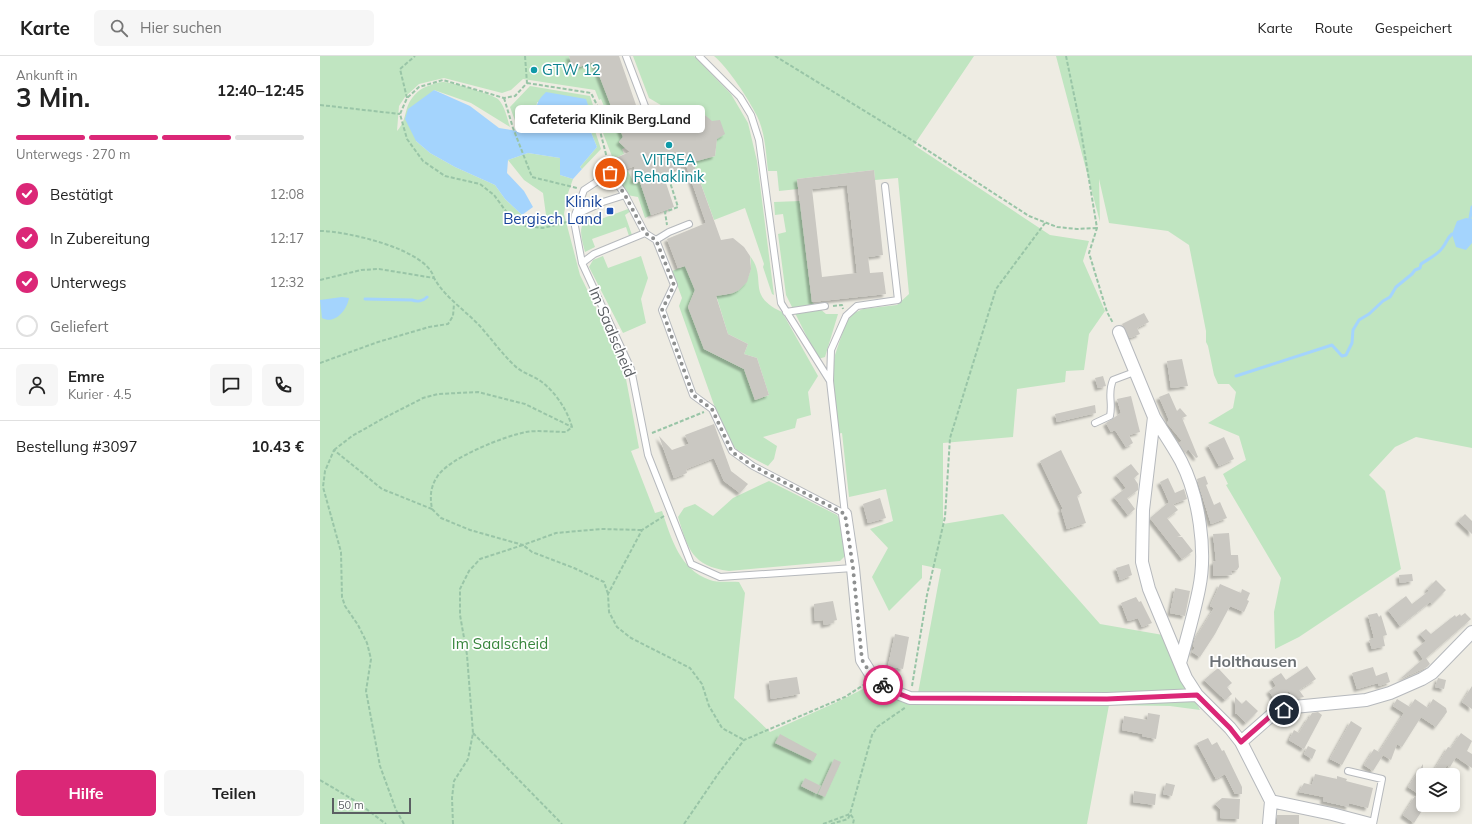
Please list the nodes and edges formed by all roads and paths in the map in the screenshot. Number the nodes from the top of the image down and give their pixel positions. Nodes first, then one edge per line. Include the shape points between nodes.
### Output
1 (415, 56) edge
2 (525, 56) edge
3 (626, 56) edge
4 (699, 56) edge
5 (775, 56) edge
6 (1066, 56) edge
7 (527, 83) junction
8 (407, 98) junction
9 (504, 98) junction
10 (320, 105) edge
11 (400, 114) junction
12 (651, 122) dead end
13 (610, 173) junction
14 (667, 173) dead end
15 (885, 186) dead end
16 (584, 190) junction
17 (625, 195) junction
18 (574, 218) junction
19 (1045, 222) junction
20 (688, 224) dead end
21 (1097, 228) junction
22 (320, 231) edge
23 (669, 232) junction
24 (645, 233) junction
25 (656, 240) junction
26 (582, 263) junction
27 (434, 278) junction
28 (320, 280) edge
29 (454, 304) junction
30 (825, 306) dead end
31 (786, 312) junction
32 (1119, 332) joint
33 (320, 364) edge
34 (1137, 372) junction
35 (830, 381) junction
36 (694, 416) dead end
37 (1154, 417) junction
38 (1095, 423) dead end
39 (572, 427) junction
40 (645, 437) junction
41 (334, 450) junction
42 (432, 509) junction
43 (670, 512) junction
44 (845, 514) junction
45 (642, 530) junction
46 (523, 545) junction
47 (853, 568) junction
48 (608, 594) junction
49 (1472, 632) edge
50 (1180, 662) junction
51 (874, 679) junction
52 (1197, 695) junction
53 (910, 698) junction
54 (473, 733) junction
55 (744, 740) junction
56 (1241, 742) junction
57 (1348, 771) dead end
58 (320, 780) edge
59 (1271, 801) junction
60 (850, 814) junction
61 (386, 824) edge
62 (404, 824) edge
63 (453, 824) edge
64 (562, 824) edge
65 (684, 824) edge
66 (823, 824) edge
67 (831, 824) edge
68 (853, 824) edge
69 (1269, 824) edge
70 (1372, 824) edge

1 - 8 path via 400,69
2 - 7 path
3 - 12 lane
4 - 31 lane via 740,97 751,115 759,140 781,303
5 - 19 path via 1029,216
6 - 21 path
7 - 9 path via 515,96
7 - 13 path via 591,93 600,111 598,123
8 - 9 path via 419,87 443,80
8 - 11 path
9 - 16 path via 532,177
10 - 11 path
11 - 18 path via 407,139 423,162 445,176 480,184 494,195 511,218 526,226 543,228
13 - 16 lane
13 - 17 lane
14 - 23 path via 678,207 665,212
15 - 35 lane via 898,300 857,306 846,316 831,350
16 - 18 lane
17 - 18 lane via 603,202
17 - 24 lane
18 - 26 lane, Im Saalscheid
19 - 21 path via 1077,230
19 - 53 path via 996,289 950,438 945,517 927,595
20 - 23 lane
21 - 32 path via 1089,253 1107,312
22 - 27 path via 373,240 400,249 429,268
23 - 25 lane
24 - 25 lane
24 - 26 lane via 594,254
25 - 44 lane via 674,285 662,310 693,395 712,409 732,452 753,466
26 - 40 lane, Im Saalscheid via 631,369
27 - 28 path via 380,269 361,270
27 - 29 path
29 - 33 path via 453,316 448,324 428,327 378,342
29 - 39 path via 470,316 516,367 540,381 559,400 569,415
30 - 31 lane
31 - 35 lane
32 - 34 street
34 - 37 street
34 - 38 lane via 1113,380 1109,389 1110,416
35 - 44 lane
36 - 40 path
37 - 50 street via 1143,510 1142,562 1149,589
37 - 50 street via 1181,462 1199,516 1202,556 1200,588
39 - 41 path via 525,404 478,392 438,394 423,398 384,418 352,436
39 - 42 path via 566,432 527,432 486,446 452,462 437,476 430,492
40 - 43 lane, Im Saalscheid via 648,455
41 - 42 path via 382,489
41 - 62 path via 325,470 323,487 341,552 342,597 344,606 367,643 371,659 366,691 380,766 396,810
42 - 46 path via 441,518 470,530
43 - 45 path
43 - 47 lane, Im Saalscheid via 691,564 720,577
44 - 47 street
45 - 46 path via 601,529 556,534
45 - 48 path
46 - 48 path via 532,552 604,582
46 - 54 path via 480,559 469,571 460,589 460,614 467,655
47 - 51 street via 862,660
48 - 55 path via 609,612 617,627 631,638 690,668 702,684 709,706 722,728
49 - 56 street via 1432,673 1422,679 1366,700 1294,707 1274,713
50 - 52 street
51 - 53 street via 892,691
51 - 55 path via 845,697
52 - 53 street via 1107,699
52 - 56 street
53 - 60 path via 907,706 877,727 872,735
54 - 63 path via 468,759 454,781
54 - 64 path
55 - 65 path
56 - 59 street
57 - 70 lane via 1382,779
58 - 61 path via 357,802
59 - 69 street
59 - 70 street
60 - 66 path
60 - 67 path via 848,819
60 - 68 path via 854,819

